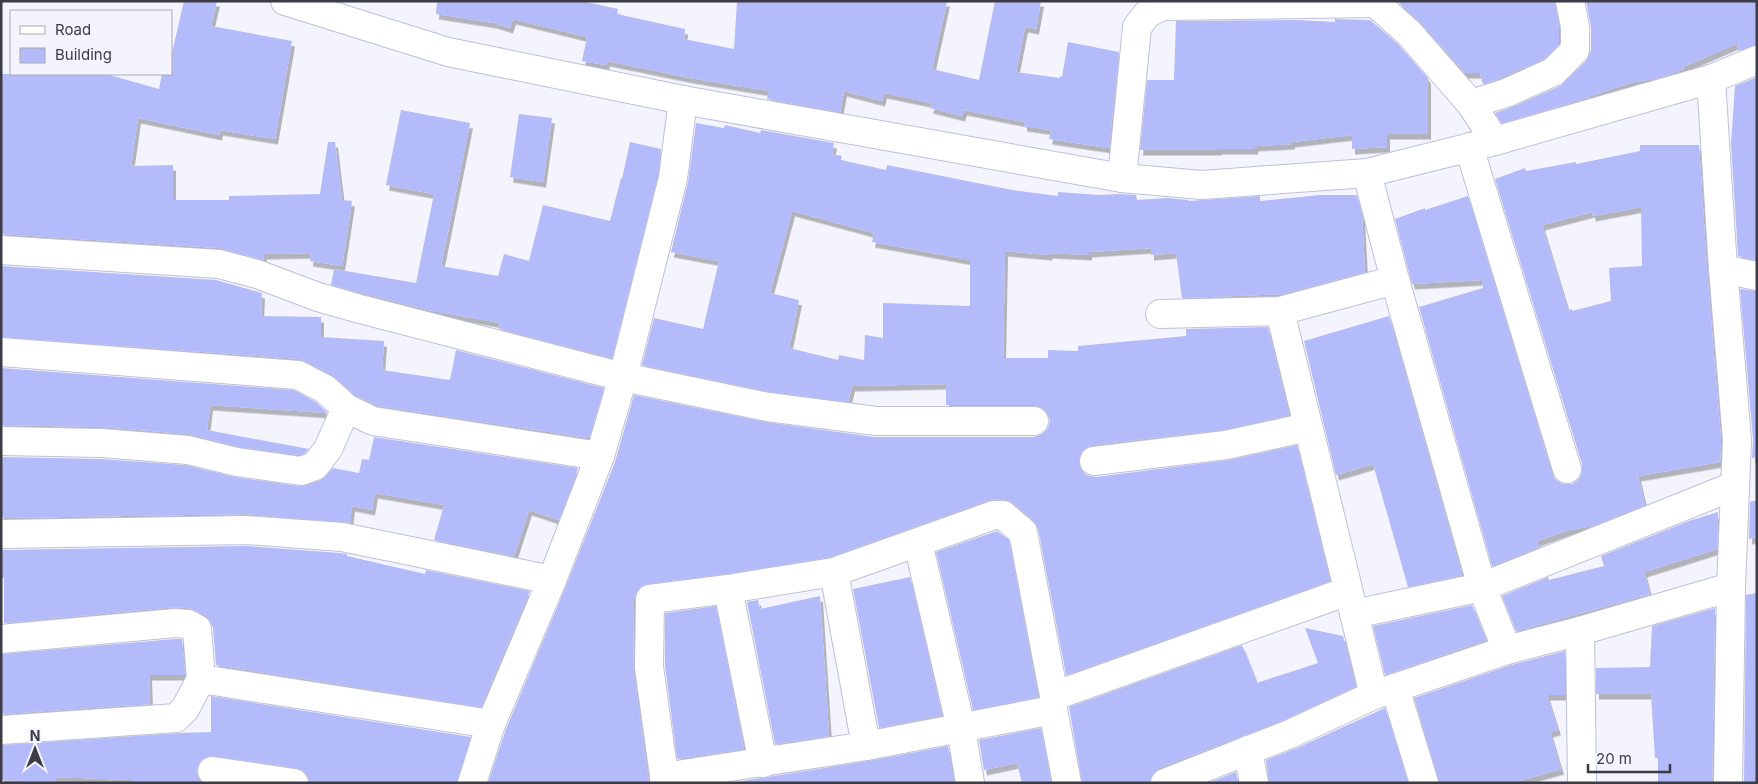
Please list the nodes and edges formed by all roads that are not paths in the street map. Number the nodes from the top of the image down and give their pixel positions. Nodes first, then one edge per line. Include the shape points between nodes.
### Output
1 (285, 1) edge
2 (1570, 1) edge
3 (1374, 2) edge
4 (1149, 6) edge
5 (1757, 60) edge
6 (1711, 79) junction
7 (683, 100) junction
8 (1471, 104) junction
9 (1482, 144) junction
10 (1367, 173) junction
11 (1122, 178) junction
12 (1, 250) edge
13 (1723, 269) junction
14 (1757, 276) edge
15 (1395, 280) junction
16 (1280, 311) junction
17 (1160, 314) dead end
18 (1, 352) edge
19 (623, 377) junction
20 (346, 408) junction
21 (1034, 421) dead end
22 (1308, 427) junction
23 (1747, 436) edge
24 (1, 441) edge
25 (600, 456) junction
26 (1094, 462) dead end
27 (1566, 469) dead end
28 (1734, 486) junction
29 (1, 534) edge
30 (918, 542) junction
31 (834, 572) junction
32 (552, 580) junction
33 (1482, 587) junction
34 (1731, 587) junction
35 (728, 589) junction
36 (1351, 603) junction
37 (1580, 631) junction
38 (1, 639) edge
39 (1507, 650) junction
40 (201, 679) junction
41 (1384, 692) junction
42 (1053, 703) junction
43 (492, 724) junction
44 (961, 728) junction
45 (1, 730) edge
46 (866, 746) junction
47 (1248, 750) junction
48 (763, 763) junction
49 (212, 771) dead end
50 (665, 780) edge
51 (294, 783) edge
52 (472, 783) edge
53 (970, 783) edge
54 (1068, 783) edge
55 (1165, 783) edge
56 (1254, 783) edge
57 (1424, 783) edge
58 (1582, 783) edge
59 (1728, 783) edge

1 - 7 street via 448,52
2 - 8 street via 1575,50 1553,72
3 - 4 street
3 - 8 street via 1408,33
4 - 11 street via 1148,13 1136,26
5 - 6 street
6 - 9 street
6 - 13 street
7 - 11 street
7 - 19 street via 673,178
8 - 9 street
9 - 10 street
9 - 27 street
10 - 11 street via 1202,185
10 - 15 street
12 - 19 street via 219,264 360,309
13 - 14 street
13 - 23 street
15 - 16 street
15 - 33 street
16 - 17 street
16 - 22 street
18 - 20 street via 298,375 325,389
19 - 21 street via 768,407 876,421
19 - 25 street
20 - 24 street via 328,449 315,466 301,472 188,450 102,443
20 - 25 street via 373,421
22 - 26 street via 1226,445
22 - 36 street
23 - 28 street
25 - 32 street
28 - 33 street
28 - 34 street
29 - 32 street via 246,530 342,537
30 - 31 street
30 - 42 street via 994,515 1003,515 1023,532
30 - 44 street
31 - 35 street
31 - 46 street
32 - 43 street
33 - 36 street
33 - 39 street
34 - 37 street
34 - 59 street
35 - 48 street
35 - 50 street via 650,599 650,667
36 - 41 street
36 - 42 street
37 - 39 street
37 - 58 street
38 - 40 street via 188,624 198,629
39 - 41 street
40 - 43 street
40 - 45 street via 185,709 176,718
41 - 47 street
41 - 57 street
42 - 44 street
42 - 54 street
43 - 52 street
44 - 46 street
44 - 53 street
46 - 48 street
47 - 55 street
47 - 56 street
48 - 50 street
49 - 51 street

